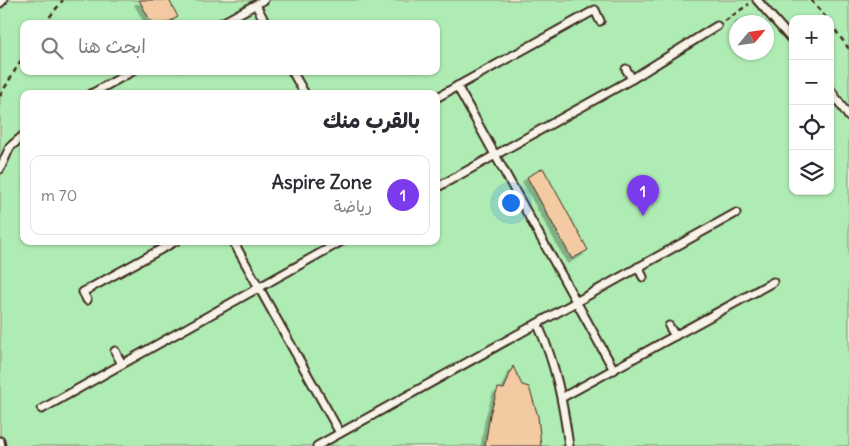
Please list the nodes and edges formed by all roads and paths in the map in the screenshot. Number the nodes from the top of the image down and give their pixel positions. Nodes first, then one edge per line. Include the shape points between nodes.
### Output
1 (3, 0) edge
2 (63, 0) edge
3 (264, 0) edge
4 (756, 0) edge
5 (811, 0) edge
6 (0, 3) edge
7 (256, 4) junction
8 (824, 15) edge
9 (47, 20) edge
10 (227, 20) edge
11 (264, 20) edge
12 (600, 20) dead end
13 (717, 26) joint
14 (834, 28) edge
15 (789, 37) edge
16 (849, 49) edge
17 (20, 61) edge
18 (626, 69) dead end
19 (126, 75) edge
20 (294, 75) edge
21 (632, 79) junction
22 (458, 86) junction
23 (98, 90) edge
24 (303, 90) edge
25 (834, 95) edge
26 (0, 96) edge
27 (440, 96) edge
28 (849, 117) edge
29 (20, 138) edge
30 (496, 155) junction
31 (0, 169) edge
32 (440, 186) edge
33 (736, 213) dead end
34 (169, 245) edge
35 (236, 245) edge
36 (335, 245) edge
37 (638, 267) junction
38 (643, 278) dead end
39 (773, 282) dead end
40 (259, 288) junction
41 (87, 300) dead end
42 (576, 301) junction
43 (538, 325) junction
44 (669, 326) dead end
45 (675, 336) junction
46 (115, 351) dead end
47 (122, 364) junction
48 (614, 370) junction
49 (562, 397) junction
50 (42, 408) dead end
51 (340, 434) junction
52 (0, 441) edge
53 (1, 446) edge
54 (317, 446) edge
55 (569, 446) edge

1 - 6 lane
2 - 9 path
3 - 7 lane
4 - 13 path
4 - 15 lane
5 - 8 path
7 - 10 lane
7 - 11 lane
12 - 22 lane via 594,10
13 - 21 lane
14 - 16 path
17 - 26 path
18 - 21 lane
19 - 23 lane
20 - 24 lane
21 - 30 lane
22 - 27 lane
22 - 30 lane
25 - 28 lane
29 - 31 lane via 10,146
30 - 32 lane
30 - 42 lane
33 - 37 lane
34 - 41 lane via 83,292
35 - 40 lane
36 - 40 lane
37 - 38 lane
37 - 42 lane
39 - 45 lane
40 - 47 lane
40 - 51 lane
42 - 43 lane
42 - 48 lane
43 - 49 lane via 551,354
43 - 51 lane
44 - 45 lane
45 - 48 lane
46 - 47 lane
47 - 50 lane
48 - 49 lane
49 - 55 lane
51 - 54 lane
52 - 53 lane

